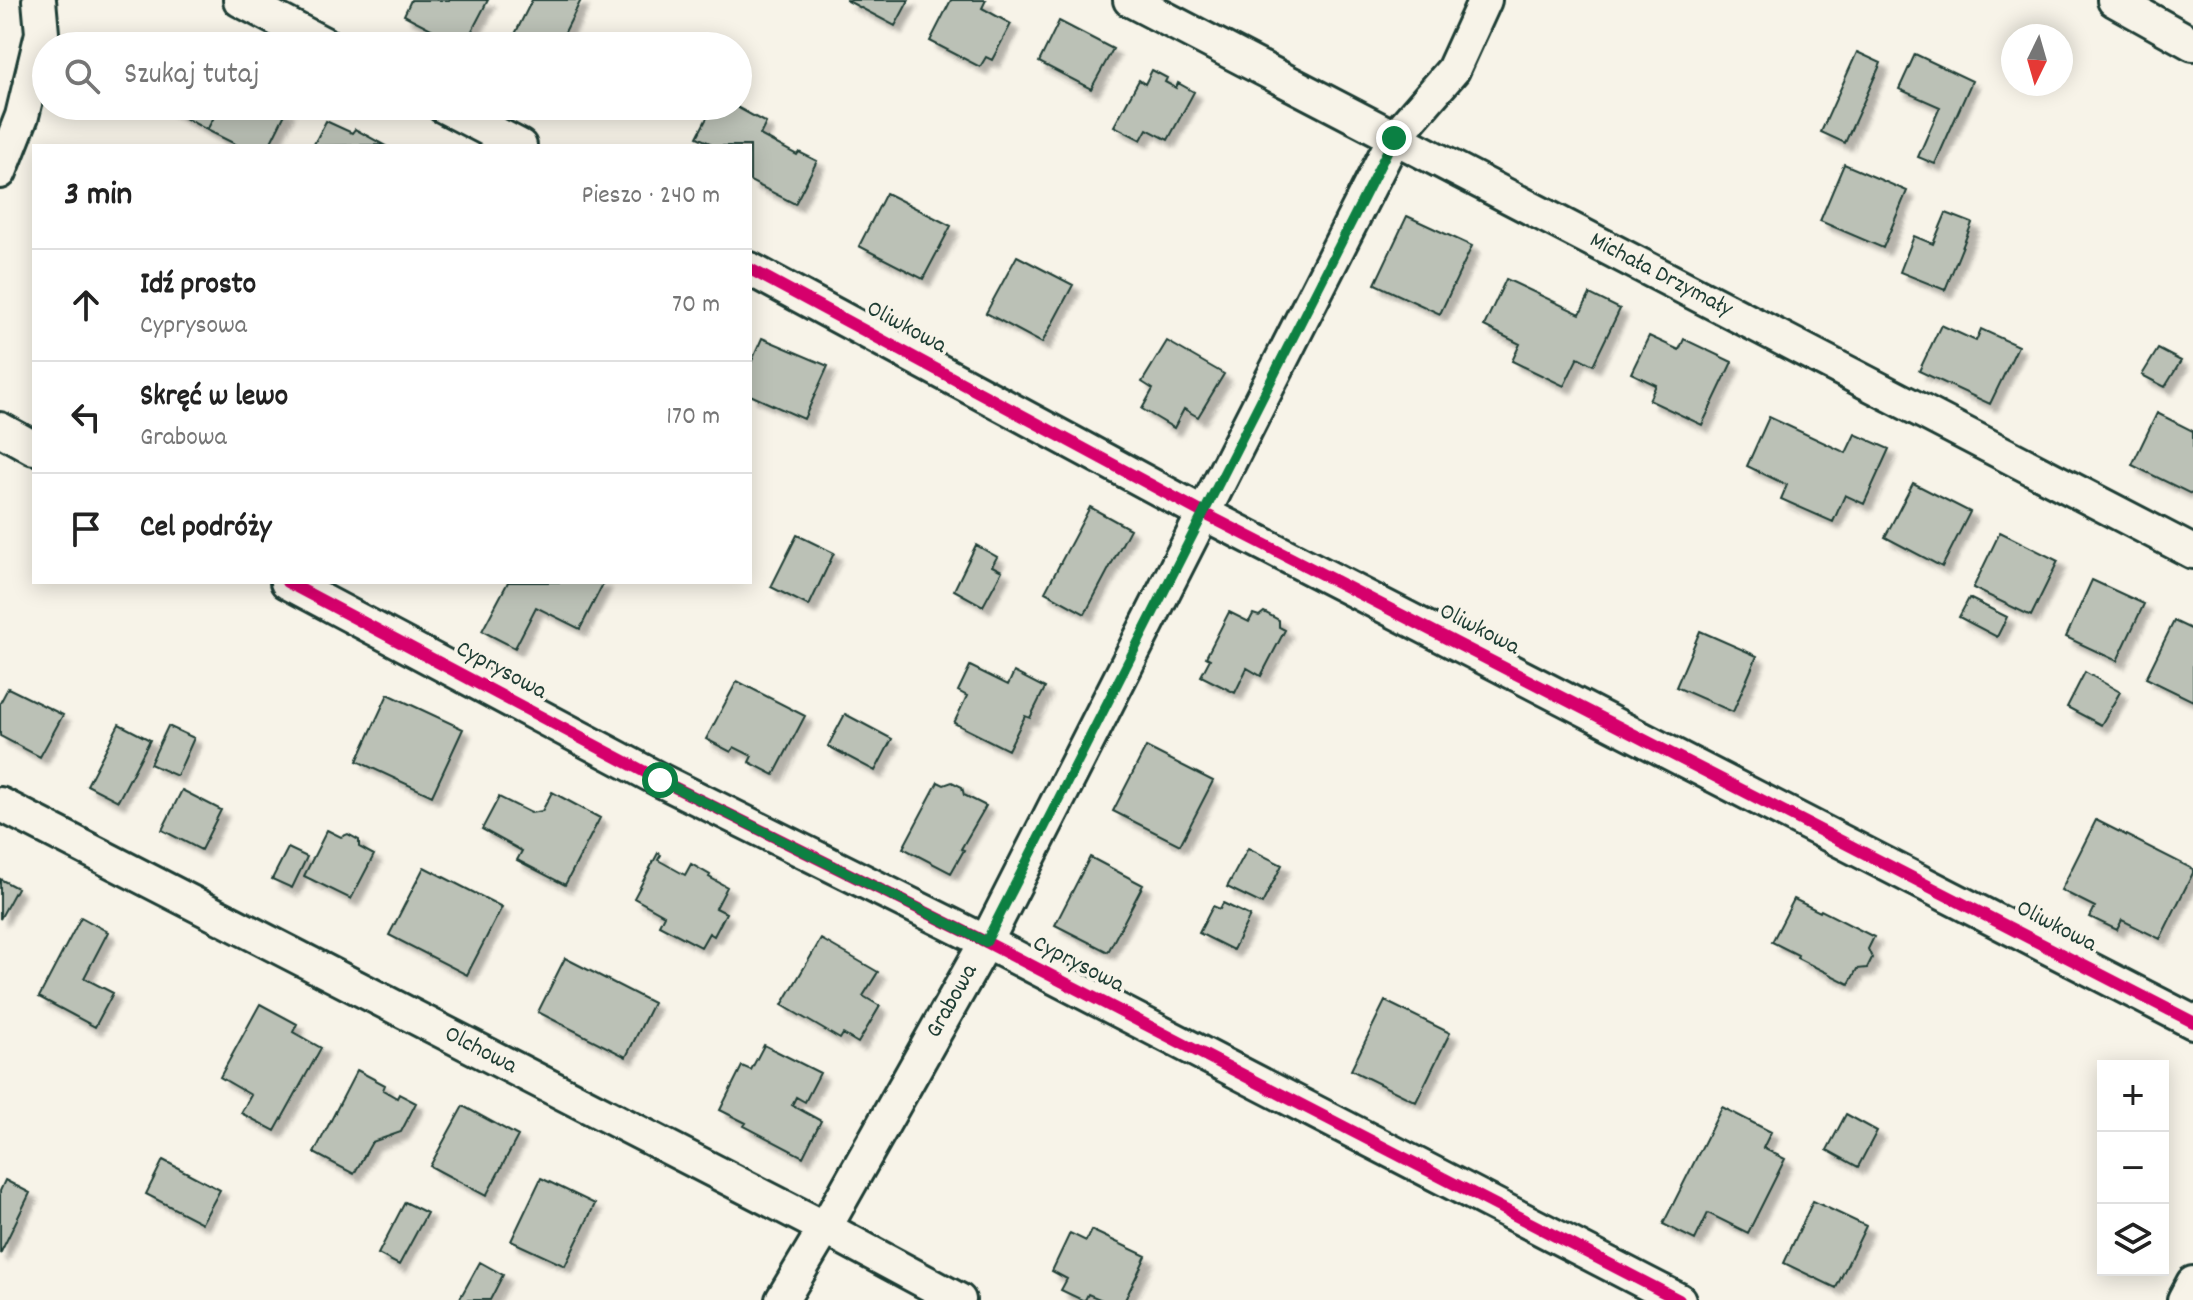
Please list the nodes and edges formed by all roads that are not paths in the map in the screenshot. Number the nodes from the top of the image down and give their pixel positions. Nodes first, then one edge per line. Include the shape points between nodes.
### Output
1 (39, 0) edge
2 (240, 0) edge
3 (1130, 0) edge
4 (1485, 0) edge
5 (2114, 0) edge
6 (42, 32) edge
7 (301, 32) edge
8 (2193, 44) edge
9 (32, 74) edge
10 (470, 120) edge
11 (1394, 138) junction
12 (516, 144) edge
13 (0, 172) edge
14 (752, 270) edge
15 (0, 429) edge
16 (32, 447) edge
17 (1203, 513) junction
18 (2193, 552) edge
19 (291, 584) edge
20 (0, 804) edge
21 (986, 942) junction
22 (2193, 1022) edge
23 (825, 1228) junction
24 (2193, 1283) edge
25 (782, 1300) edge
26 (959, 1300) edge
27 (1679, 1300) edge
28 (2184, 1300) edge

1 - 6 street
2 - 7 street
3 - 11 street, Michała Drzymały
4 - 11 street, Grabowa via 1453,70
5 - 8 street
9 - 13 street
10 - 12 street
11 - 17 street, Grabowa
11 - 18 street, Michała Drzymały
14 - 17 street, Oliwkowa
15 - 16 street
17 - 21 street, Grabowa
17 - 22 street, Oliwkowa
19 - 21 street, Cyprysowa via 660,780
20 - 23 street, Olchowa
21 - 23 street, Grabowa
21 - 27 street, Cyprysowa
23 - 25 street, Grabowa
23 - 26 street, Olchowa
24 - 28 street

